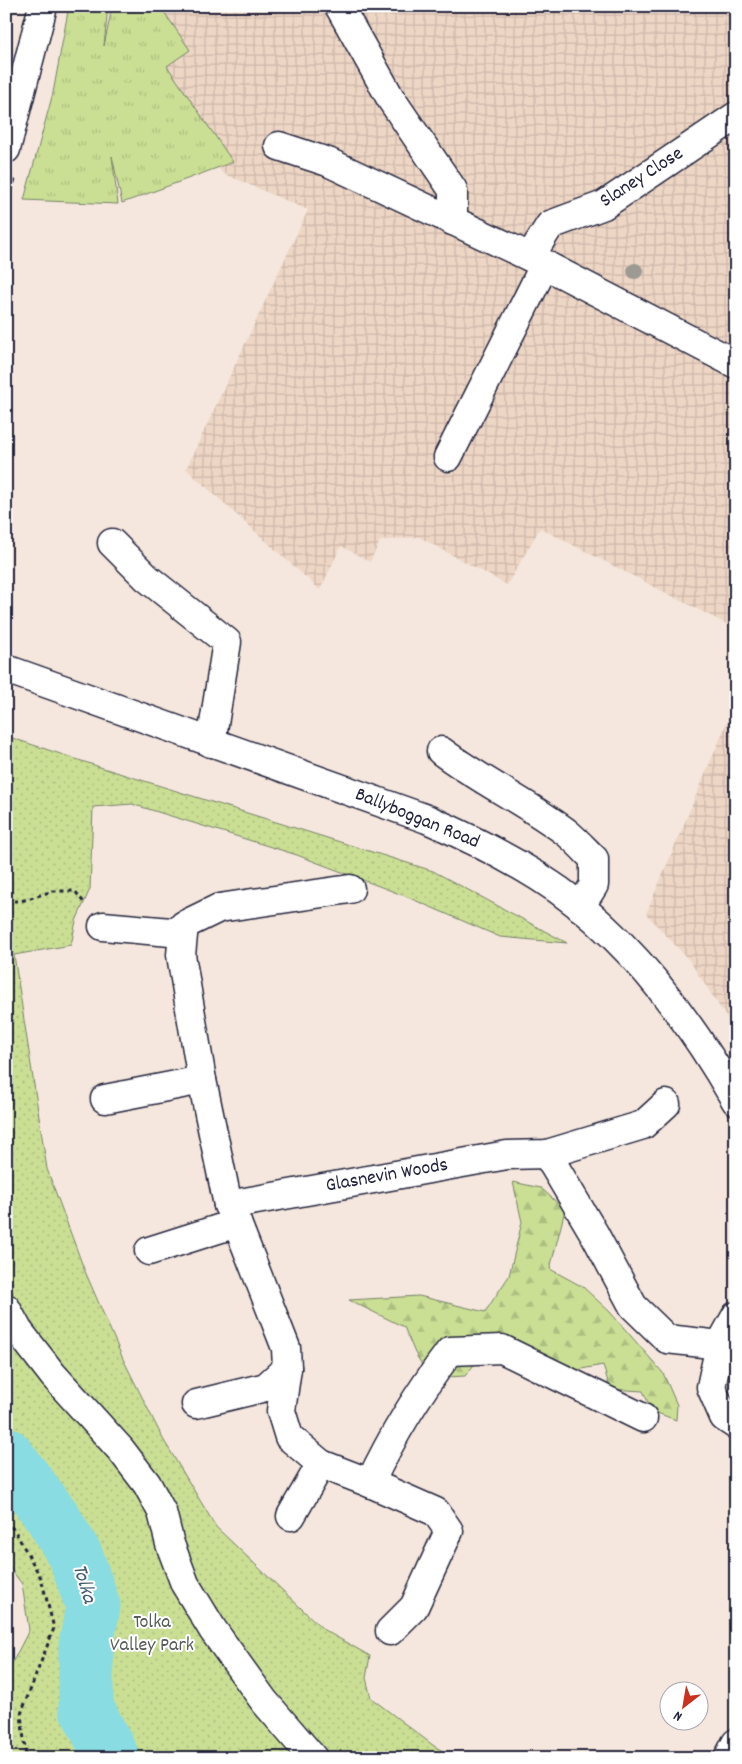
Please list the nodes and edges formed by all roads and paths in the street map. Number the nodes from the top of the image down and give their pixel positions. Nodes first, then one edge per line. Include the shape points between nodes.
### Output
1 (43, 6) edge
2 (339, 6) edge
3 (736, 116) edge
4 (279, 146) dead end
5 (6, 149) edge
6 (453, 221) junction
7 (538, 260) junction
8 (736, 364) edge
9 (448, 457) dead end
10 (112, 543) dead end
11 (6, 669) edge
12 (211, 743) junction
13 (440, 751) dead end
14 (350, 889) dead end
15 (6, 901) edge
16 (580, 907) junction
17 (103, 926) joint
18 (182, 934) junction
19 (202, 1080) junction
20 (105, 1099) dead end
21 (736, 1101) edge
22 (666, 1104) dead end
23 (547, 1154) junction
24 (232, 1214) junction
25 (149, 1251) dead end
26 (6, 1308) edge
27 (736, 1316) edge
28 (720, 1345) junction
29 (286, 1368) junction
30 (196, 1404) dead end
31 (643, 1418) dead end
32 (736, 1425) edge
33 (321, 1464) junction
34 (370, 1483) junction
35 (291, 1516) dead end
36 (6, 1520) edge
37 (390, 1631) dead end
38 (736, 1743) edge
39 (26, 1758) edge
40 (313, 1758) edge
41 (728, 1758) edge

1 - 5 street
2 - 6 street via 391,99 453,190
3 - 7 street, Slaney Close via 604,205 550,225
4 - 6 street via 328,162
6 - 7 street
7 - 8 street
7 - 9 street, Slaney Close
10 - 12 street via 147,578 227,642
11 - 12 street, Ballyboggan Road
12 - 16 street, Ballyboggan Road via 427,819 489,848 540,878
13 - 16 street via 567,833 594,859 594,885
14 - 18 street via 219,908 184,924
15 - 17 path via 21,901 53,891 75,891
16 - 21 street, Ballyboggan Road via 622,944 674,1004 713,1060
17 - 18 street
18 - 19 street via 181,955
19 - 20 street
19 - 24 street
22 - 23 street, Glasnevin Woods via 642,1125
23 - 24 street, Glasnevin Woods via 507,1155
23 - 28 street via 634,1306 667,1339
24 - 25 street, Glasnevin Woods
24 - 29 street via 286,1348
26 - 40 street via 18,1330 53,1375 121,1450 147,1484 162,1512 185,1584 213,1630 264,1701
27 - 28 street
28 - 32 street via 711,1388 724,1417
29 - 30 street via 266,1387
29 - 33 street via 281,1412 288,1437
31 - 34 street via 502,1349 450,1351 397,1432
33 - 34 street
33 - 35 street
34 - 37 street via 436,1512 450,1532 414,1607
36 - 39 path via 41,1578 54,1628 21,1714
38 - 41 street

